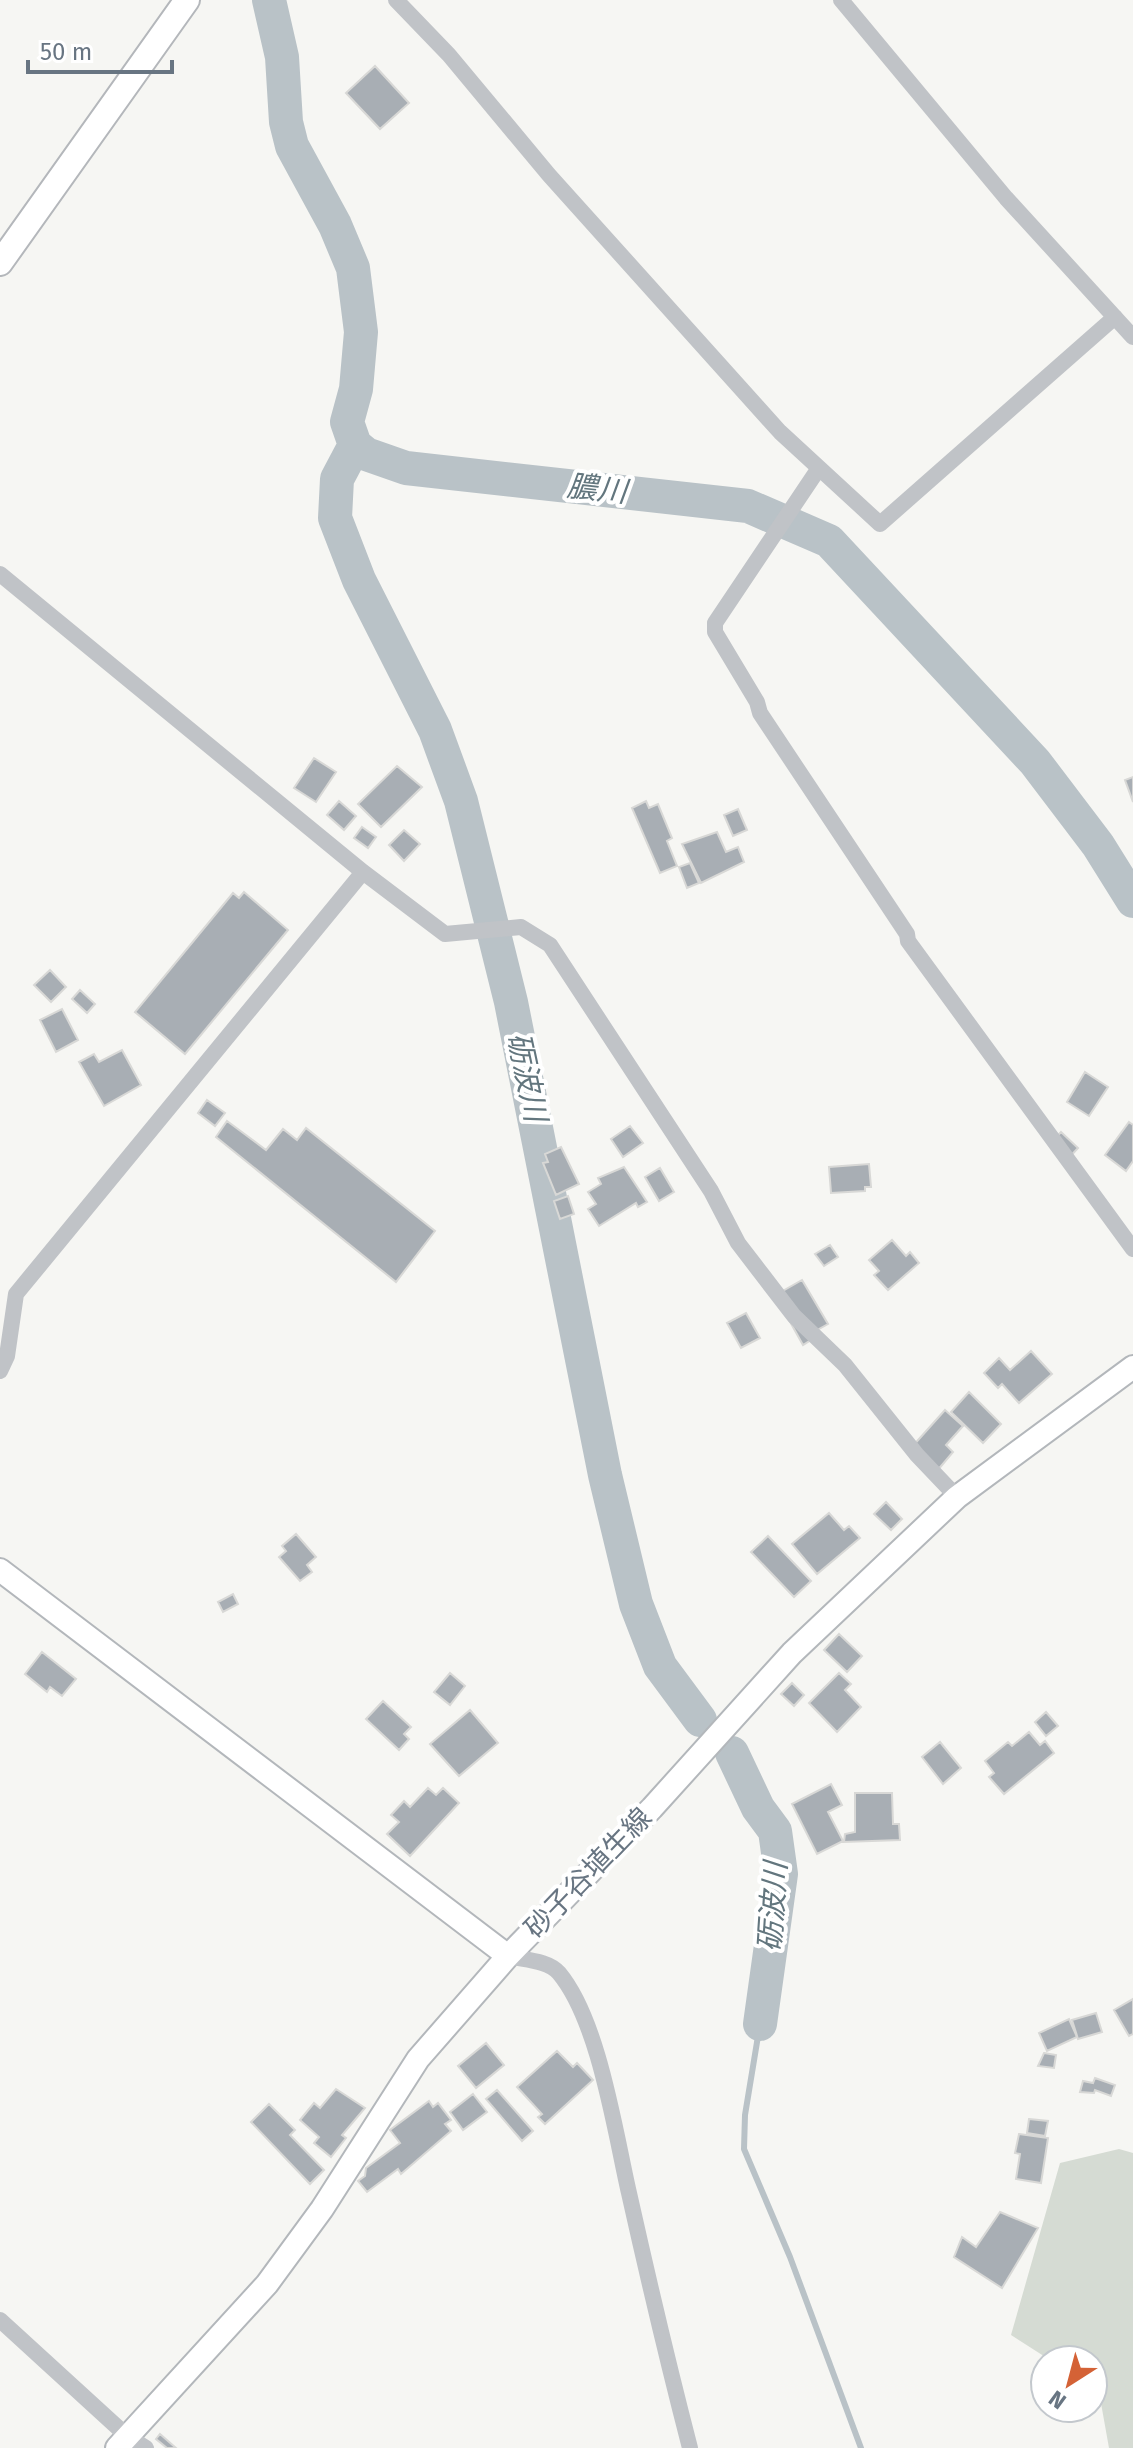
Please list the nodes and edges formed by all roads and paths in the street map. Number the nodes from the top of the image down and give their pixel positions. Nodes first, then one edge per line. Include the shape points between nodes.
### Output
1 (187, 0) edge
2 (396, 0) edge
3 (841, 0) edge
4 (0, 263) edge
5 (1115, 317) junction
6 (1133, 337) edge
7 (816, 471) junction
8 (0, 574) edge
9 (363, 872) junction
10 (1133, 1249) edge
11 (1133, 1367) edge
12 (0, 1371) edge
13 (957, 1497) junction
14 (0, 1570) edge
15 (508, 1956) junction
16 (0, 2320) edge
17 (130, 2444) edge
18 (690, 2448) edge

1 - 4 main road
2 - 7 street
3 - 5 street via 1006,198
5 - 6 street
5 - 7 street via 880,524
7 - 10 street via 754,559 715,623 715,632 760,713 908,941
8 - 9 street
9 - 12 street via 16,1294
9 - 13 street via 445,934 521,927 550,945 711,1191 738,1243 794,1316 845,1365
11 - 13 main road, 砂子谷埴生線
13 - 15 main road, 砂子谷埴生線 via 792,1653
14 - 15 main road
15 - 17 main road, 砂子谷埴生線 via 418,2059 267,2284
15 - 18 street via 551,1965 582,2017 612,2105
16 - 17 street

